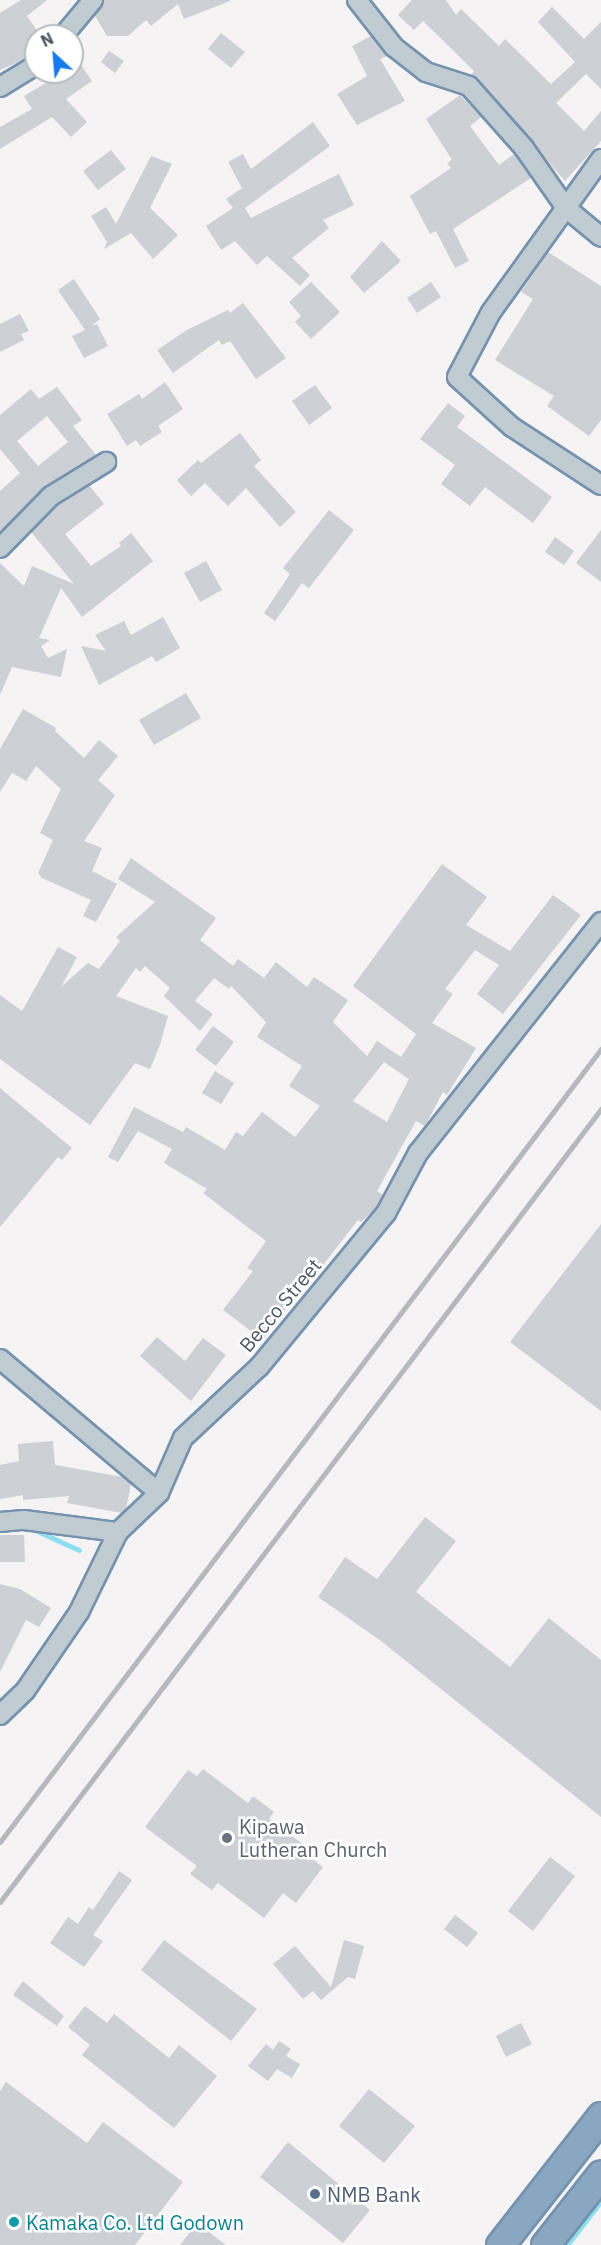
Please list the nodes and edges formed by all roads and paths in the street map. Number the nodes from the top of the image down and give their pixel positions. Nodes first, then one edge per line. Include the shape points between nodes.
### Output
1 (93, 0) edge
2 (357, 0) edge
3 (73, 24) edge
4 (24, 72) edge
5 (0, 87) edge
6 (601, 159) edge
7 (566, 208) junction
8 (601, 237) edge
9 (106, 462) dead end
10 (601, 485) edge
11 (0, 548) edge
12 (601, 922) edge
13 (0, 1359) edge
14 (159, 1493) junction
15 (0, 1522) edge
16 (118, 1532) junction
17 (0, 1715) edge
18 (601, 2116) edge
19 (601, 2174) edge
20 (500, 2245) edge
21 (545, 2245) edge

1 - 3 street
2 - 7 street via 394,47 426,72 469,86 524,148
4 - 5 street
6 - 7 street
7 - 8 street
7 - 10 street via 491,312 457,377 512,427
9 - 11 street via 51,496
12 - 14 street, Becco Street via 418,1153 386,1213 259,1367 183,1438
13 - 14 street
14 - 16 street, Becco Street
15 - 16 street via 24,1520
16 - 17 street, Becco Street via 79,1612 25,1691
18 - 20 highway
19 - 21 highway

